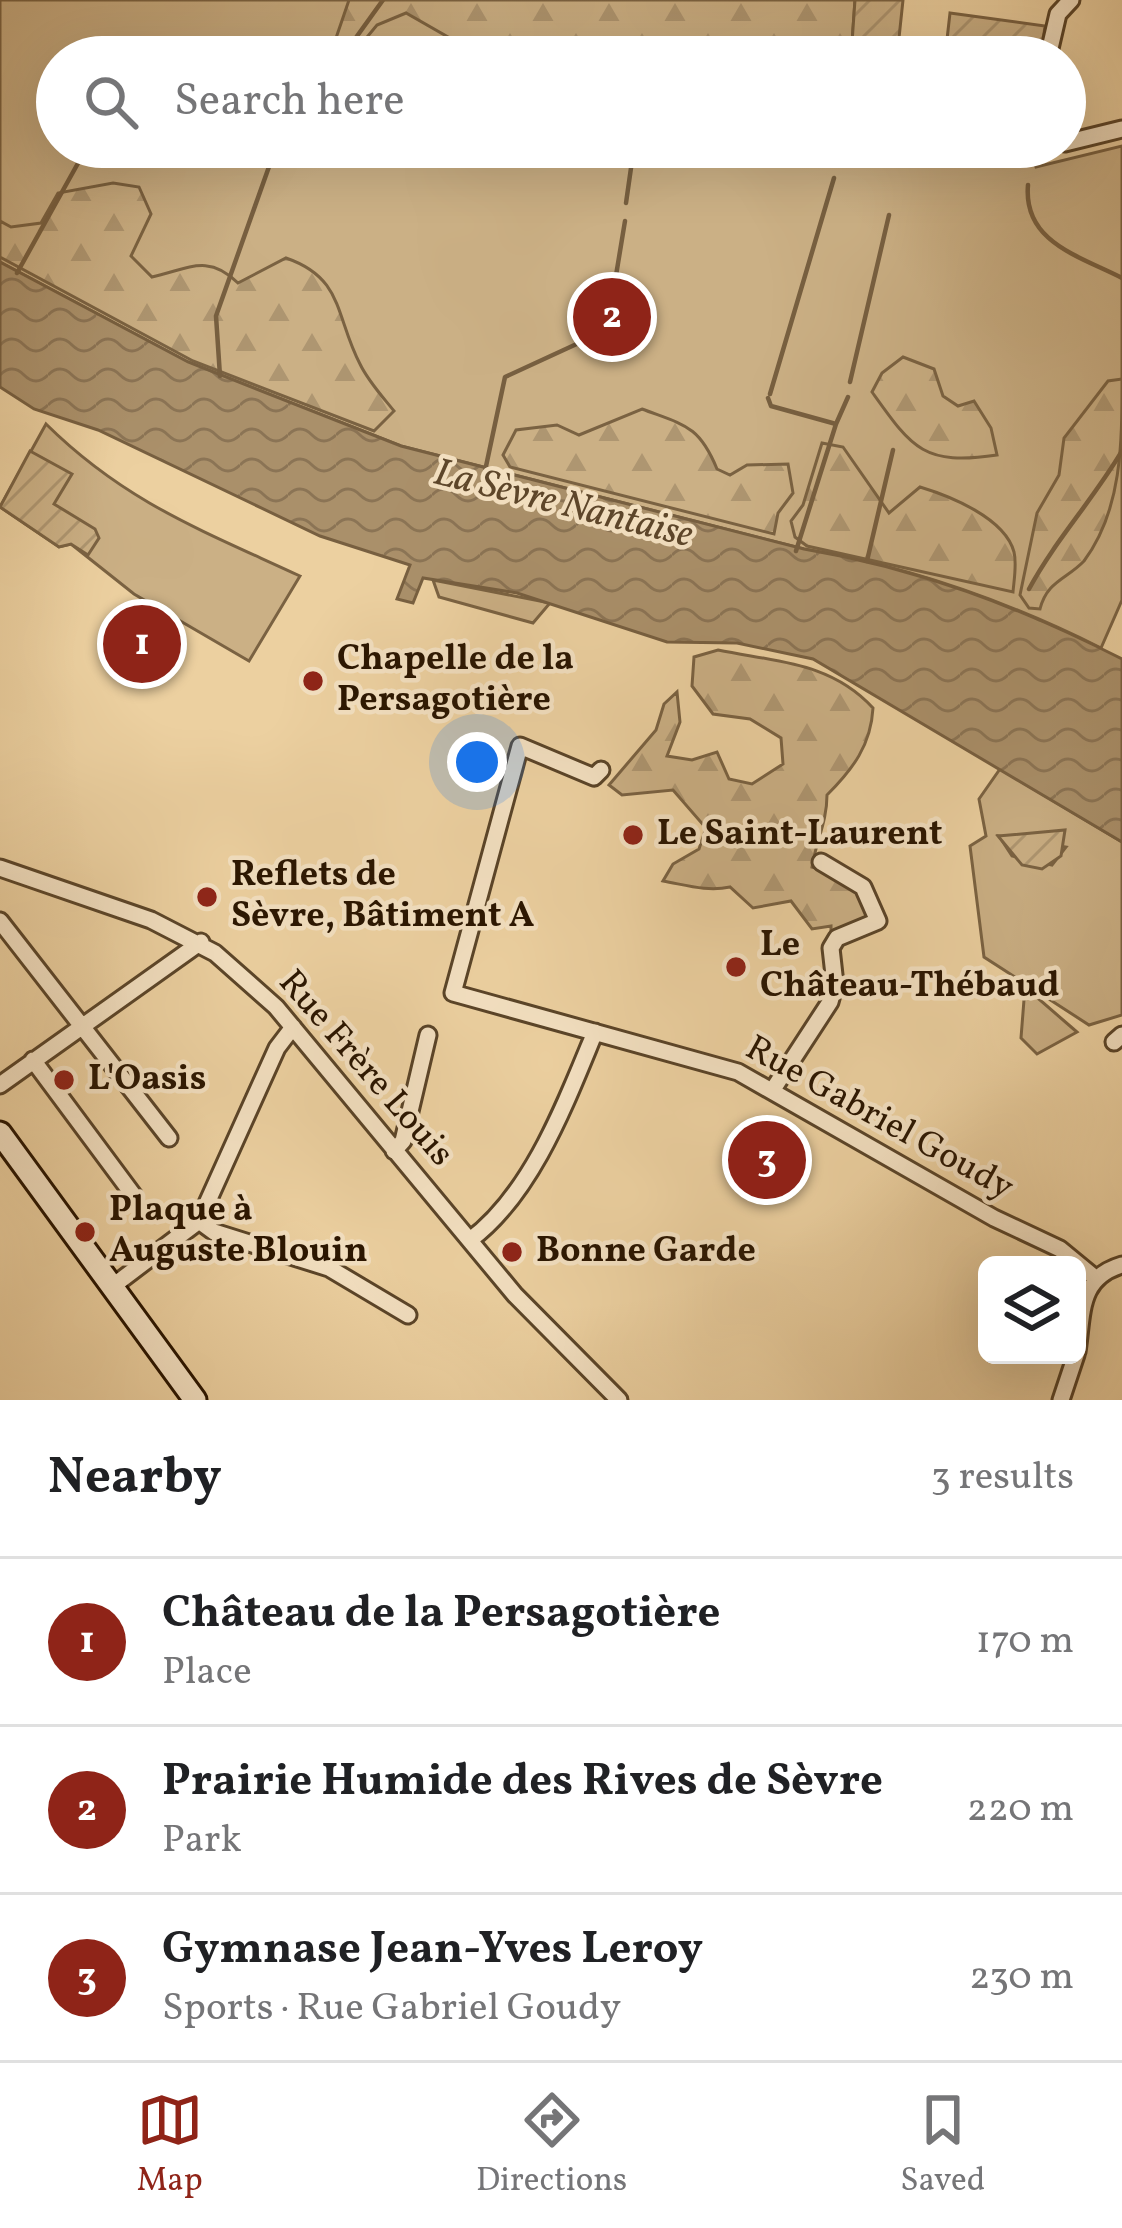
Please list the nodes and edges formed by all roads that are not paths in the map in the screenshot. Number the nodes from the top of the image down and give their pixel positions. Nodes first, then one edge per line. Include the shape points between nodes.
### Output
1 (1070, 0) edge
2 (1053, 36) edge
3 (1122, 129) edge
4 (1086, 138) edge
5 (601, 770) dead end
6 (821, 862) dead end
7 (0, 868) edge
8 (0, 920) edge
9 (201, 942) junction
10 (84, 1024) junction
11 (293, 1027) junction
12 (595, 1032) junction
13 (428, 1035) dead end
14 (33, 1060) junction
15 (0, 1084) edge
16 (772, 1091) junction
17 (0, 1132) edge
18 (169, 1138) dead end
19 (394, 1151) junction
20 (134, 1196) dead end
21 (199, 1221) junction
22 (470, 1240) junction
23 (1122, 1265) edge
24 (1094, 1277) junction
25 (113, 1286) junction
26 (1086, 1295) edge
27 (408, 1315) dead end
28 (1073, 1364) edge
29 (196, 1400) edge
30 (620, 1400) edge
31 (1061, 1400) edge

1 - 2 street
3 - 4 street
5 - 12 street, Rue Gabriel Goudy via 594,777 520,746 453,993
6 - 16 street via 862,887 878,921 837,938 830,1002
7 - 9 street, Rue Frère Louis
8 - 10 street
9 - 10 street
9 - 11 street, Rue Frère Louis
10 - 14 street
10 - 18 street
11 - 19 street, Rue Frère Louis
11 - 21 street
12 - 16 street, Rue Gabriel Goudy via 709,1060
12 - 22 street via 538,1153
13 - 19 street via 404,1141
14 - 15 street
14 - 20 street
16 - 24 street, Rue Gabriel Goudy via 1060,1249
17 - 25 main road
19 - 22 street, Rue Frère Louis
21 - 25 street
21 - 27 street via 329,1268
22 - 30 street, Rue Frère Louis
23 - 24 street
24 - 26 street
25 - 29 main road
28 - 31 street

